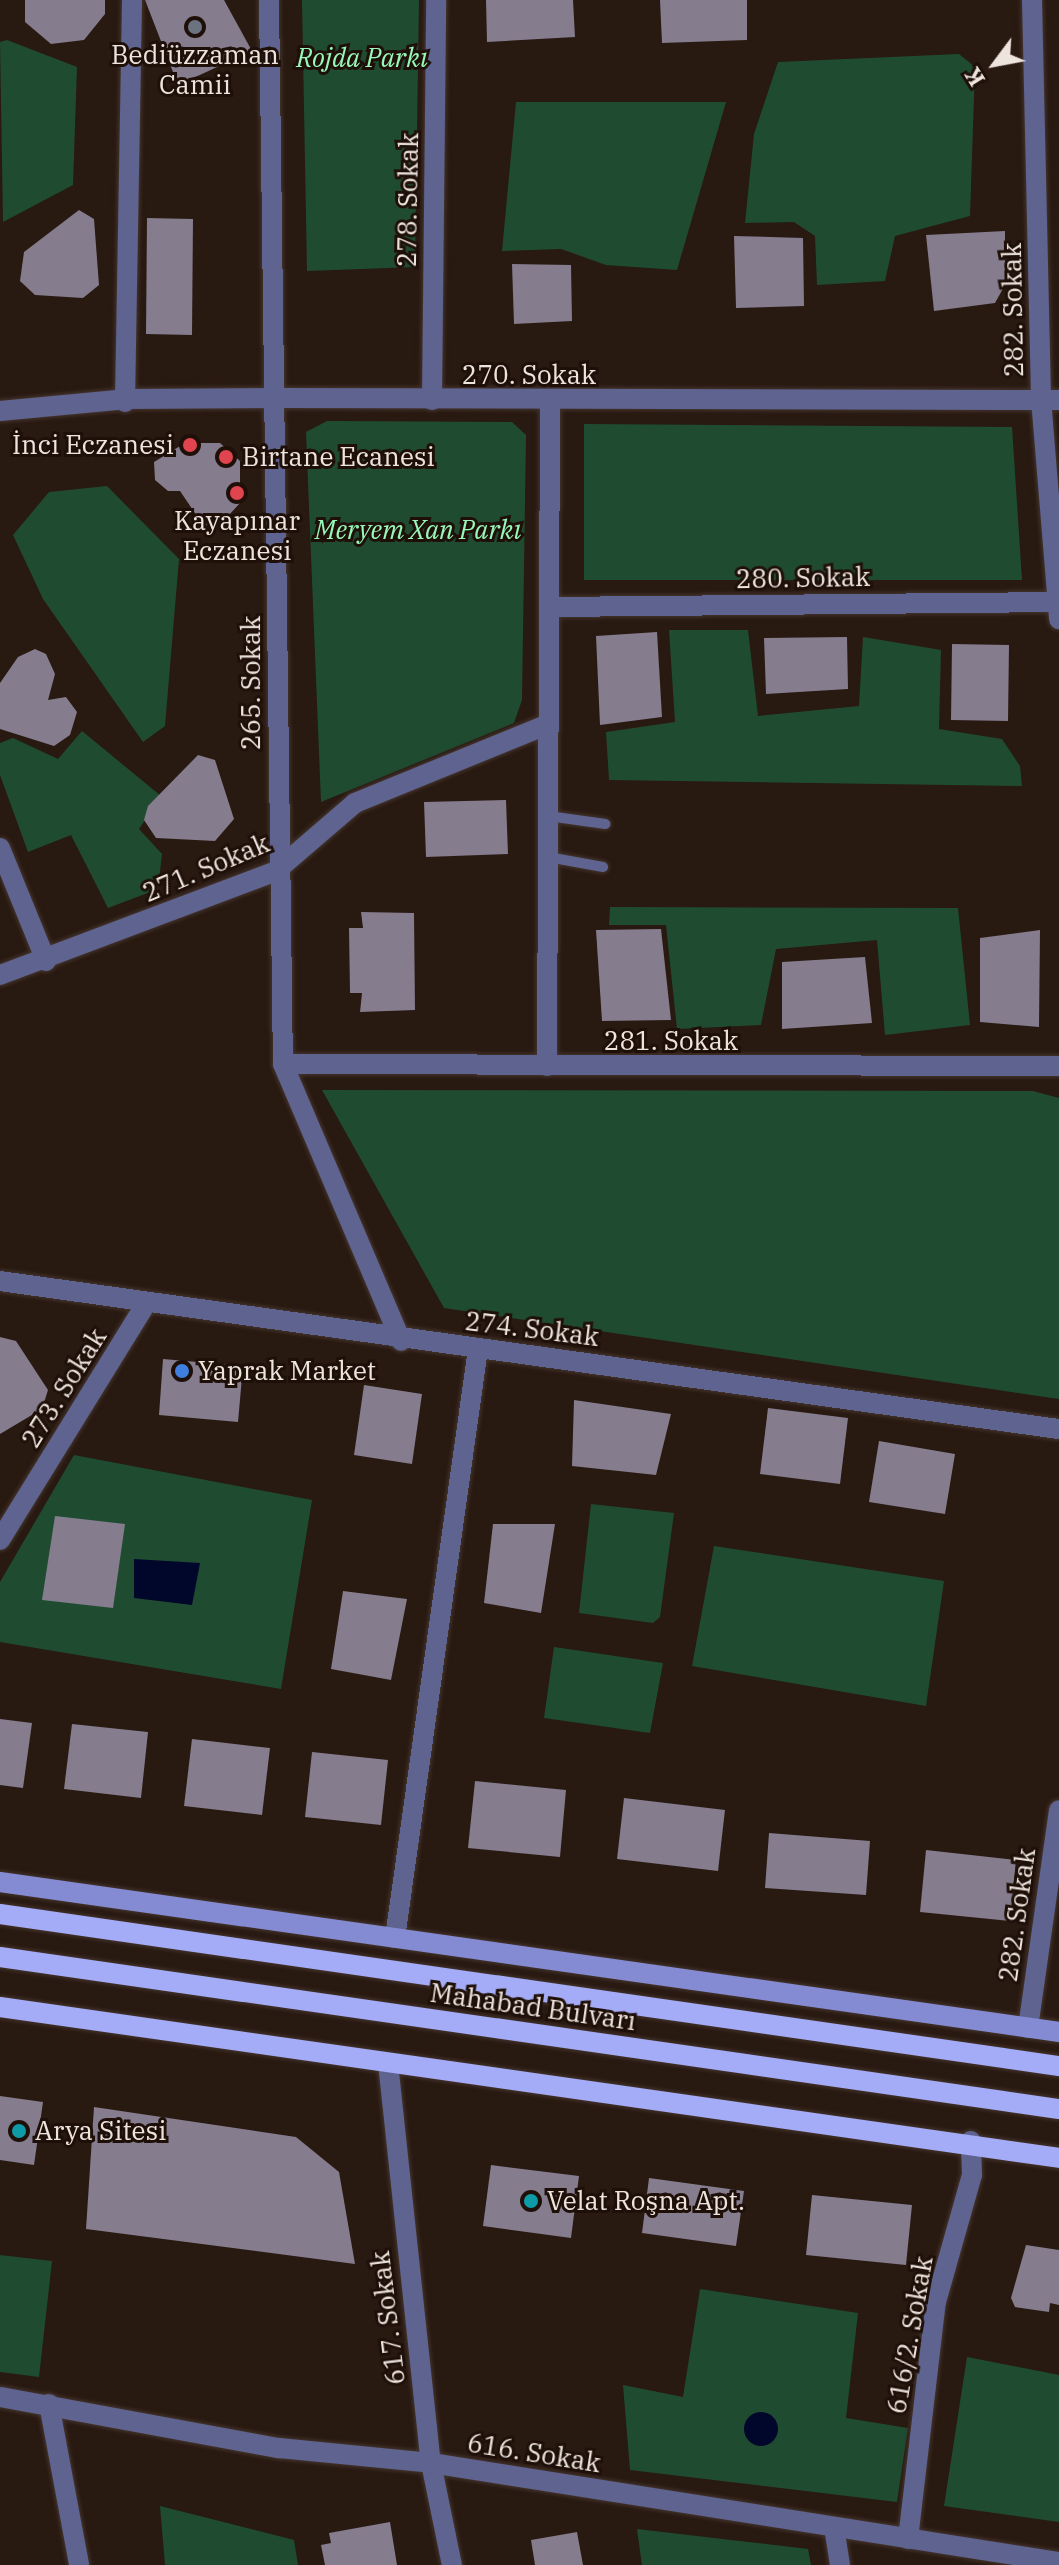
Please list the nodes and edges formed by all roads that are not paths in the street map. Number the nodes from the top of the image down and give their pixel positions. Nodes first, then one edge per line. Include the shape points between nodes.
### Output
1 (132, 0) edge
2 (269, 0) edge
3 (436, 0) edge
4 (1032, 0) edge
5 (279, 398) junction
6 (432, 400) junction
7 (1050, 400) edge
8 (550, 401) junction
9 (125, 402) junction
10 (0, 411) edge
11 (1057, 564) edge
12 (549, 607) junction
13 (1058, 610) edge
14 (549, 724) junction
15 (548, 816) junction
16 (605, 824) dead end
17 (0, 848) edge
18 (548, 857) junction
19 (603, 867) dead end
20 (276, 871) junction
21 (46, 961) junction
22 (0, 975) edge
23 (283, 1064) junction
24 (547, 1066) junction
25 (1059, 1066) edge
26 (0, 1281) edge
27 (146, 1304) junction
28 (401, 1341) junction
29 (478, 1349) junction
30 (1059, 1429) edge
31 (0, 1540) edge
32 (1058, 1817) edge
33 (0, 1882) edge
34 (0, 1914) edge
35 (395, 1938) junction
36 (0, 1957) edge
37 (0, 2007) edge
38 (1028, 2028) junction
39 (1059, 2032) edge
40 (388, 2063) junction
41 (1059, 2066) edge
42 (1059, 2109) edge
43 (971, 2141) junction
44 (1059, 2158) edge
45 (0, 2397) edge
46 (49, 2404) junction
47 (431, 2463) junction
48 (834, 2527) junction
49 (908, 2539) junction
50 (1059, 2562) edge
51 (79, 2565) edge
52 (452, 2565) edge
53 (840, 2565) edge

1 - 9 street
2 - 5 street, 265. Sokak
3 - 6 street, 278. Sokak
4 - 7 street, 282. Sokak
5 - 6 street, 270. Sokak
5 - 9 street, 270. Sokak
5 - 20 street, 265. Sokak
6 - 8 street, 270. Sokak
7 - 8 street, 270. Sokak
7 - 11 street, 282. Sokak
8 - 12 street
9 - 10 street, 270. Sokak
11 - 13 street, 282. Sokak
12 - 13 street, 280. Sokak
12 - 14 street
14 - 15 street
14 - 20 street, 271. Sokak via 355,803
15 - 16 lane
15 - 18 street
17 - 21 street
18 - 19 lane
18 - 24 street
20 - 21 street, 271. Sokak
20 - 23 street, 265. Sokak
21 - 22 street, 271. Sokak
23 - 24 street, 281. Sokak
23 - 28 street, 265. Sokak
24 - 25 street, 281. Sokak
26 - 27 street, 274. Sokak
27 - 28 street, 274. Sokak
27 - 31 street, 273. Sokak
28 - 29 street, 274. Sokak
29 - 30 street, 274. Sokak
29 - 35 street
32 - 38 street, 282. Sokak
33 - 35 main road
34 - 41 main road, Mahabad Bulvarı
35 - 38 main road
36 - 42 main road, Mahabad Bulvarı
37 - 40 main road
38 - 39 main road
40 - 43 main road
40 - 47 street, 617. Sokak
43 - 44 main road
43 - 49 street, 616/2. Sokak via 972,2175 936,2302
45 - 46 street, 616. Sokak
46 - 47 street, 616. Sokak via 279,2448
46 - 51 street
47 - 48 street, 616. Sokak
47 - 52 street, 617. Sokak
48 - 49 street, 616. Sokak
48 - 53 street
49 - 50 street, 616. Sokak

